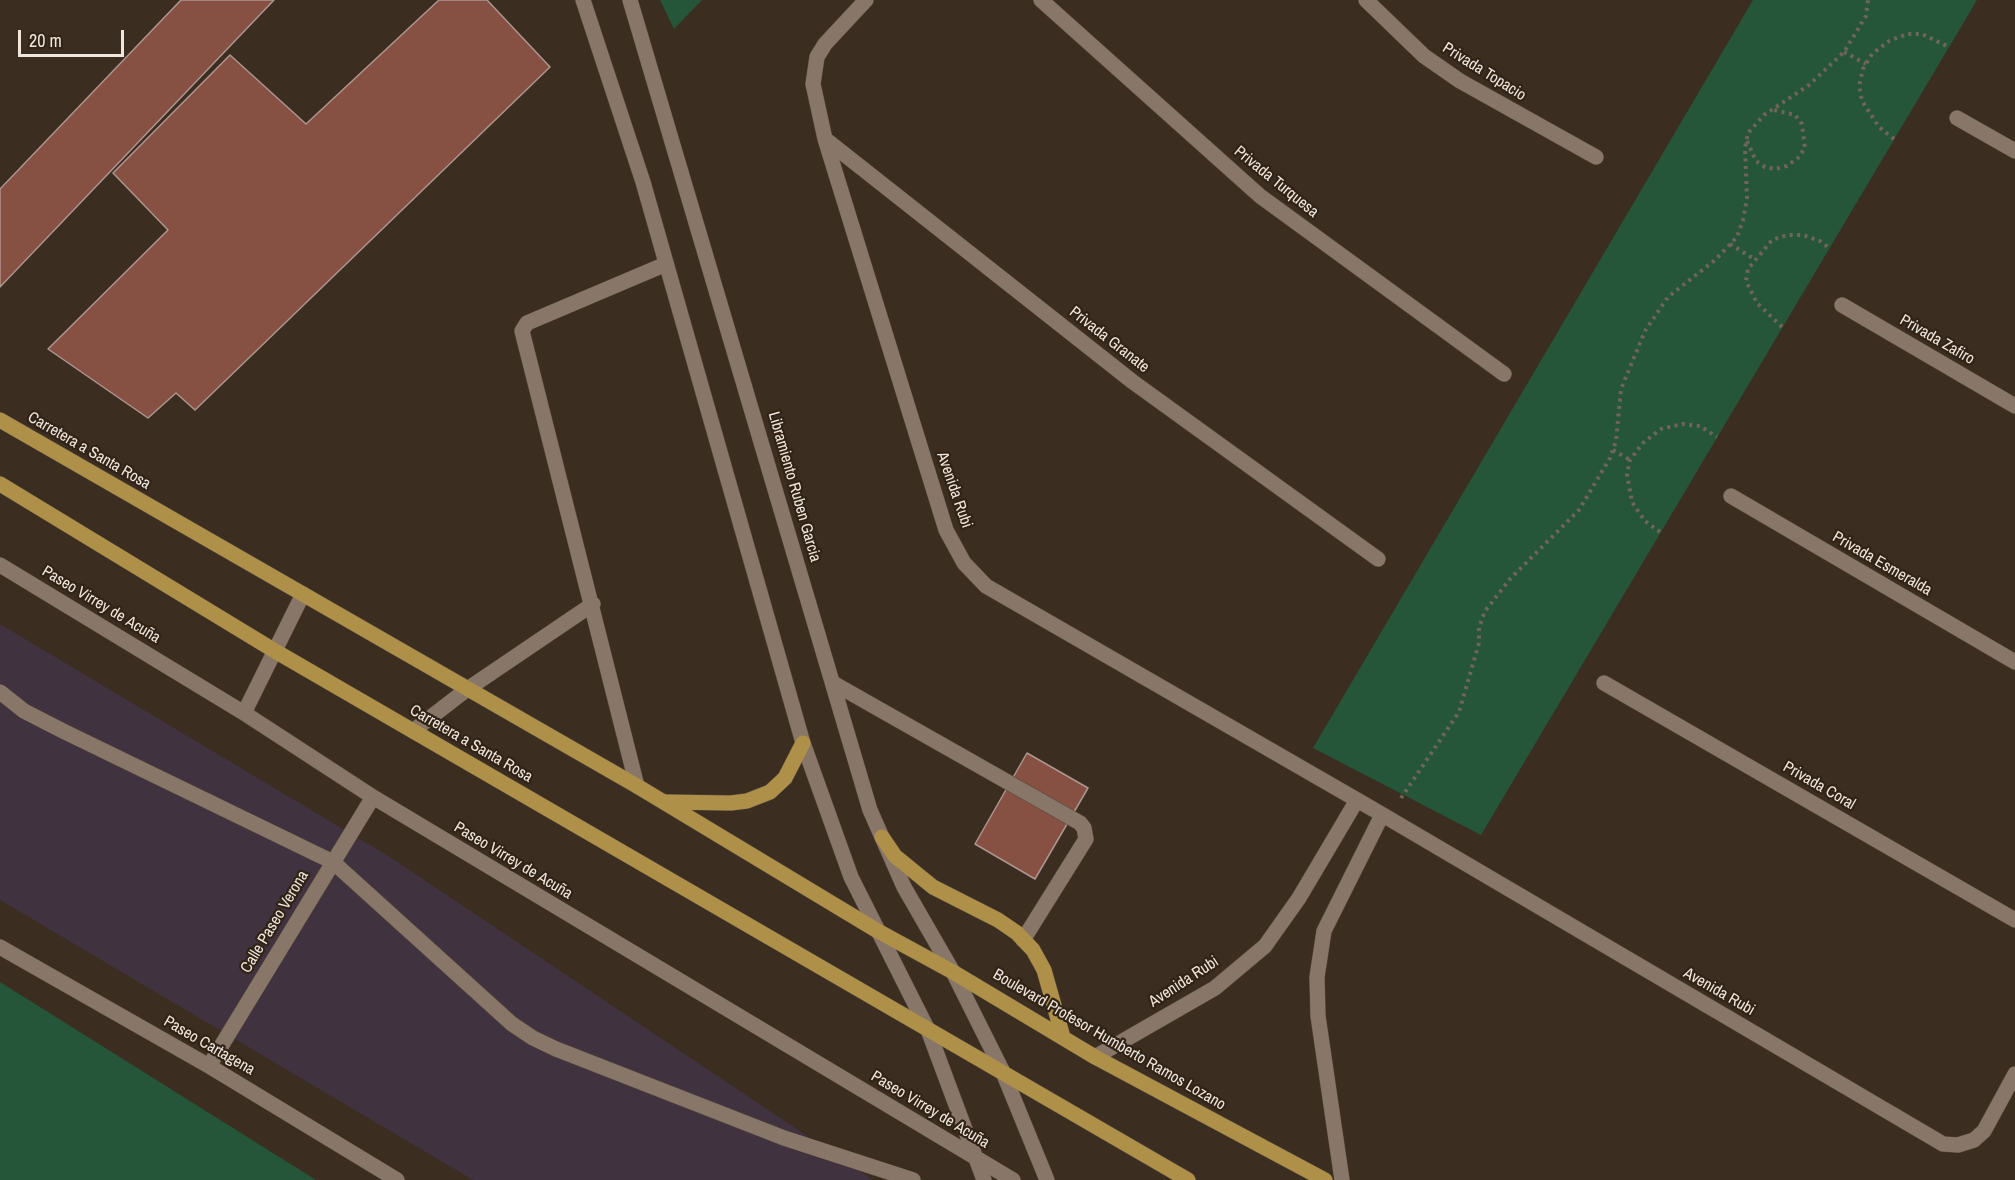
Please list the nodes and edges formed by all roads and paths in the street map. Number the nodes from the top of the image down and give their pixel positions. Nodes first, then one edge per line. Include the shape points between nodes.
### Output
1 (583, 0) edge
2 (630, 0) edge
3 (866, 0) edge
4 (1041, 0) edge
5 (1366, 0) edge
6 (1868, 0) edge
7 (1949, 47) dead end
8 (1844, 52) junction
9 (1866, 64) junction
10 (1773, 110) junction
11 (1957, 118) dead end
12 (825, 139) junction
13 (1747, 139) junction
14 (1894, 139) dead end
15 (2015, 151) edge
16 (1596, 157) dead end
17 (1730, 244) junction
18 (1829, 248) dead end
19 (1754, 259) junction
20 (666, 264) junction
21 (1842, 306) dead end
22 (1782, 327) dead end
23 (1504, 374) dead end
24 (2015, 406) edge
25 (0, 420) edge
26 (1717, 437) dead end
27 (1613, 450) junction
28 (1630, 460) junction
29 (0, 484) edge
30 (1731, 496) dead end
31 (1660, 532) dead end
32 (1378, 559) dead end
33 (0, 565) edge
34 (303, 594) junction
35 (593, 604) junction
36 (275, 651) junction
37 (2015, 662) edge
38 (833, 683) junction
39 (1605, 683) dead end
40 (466, 690) junction
41 (0, 692) edge
42 (244, 713) junction
43 (413, 731) junction
44 (803, 743) junction
45 (638, 786) junction
46 (373, 797) junction
47 (1357, 800) junction
48 (663, 802) junction
49 (1384, 816) junction
50 (882, 837) junction
51 (333, 862) junction
52 (2015, 920) edge
53 (876, 930) junction
54 (1023, 940) junction
55 (0, 948) edge
56 (953, 972) junction
57 (928, 1030) junction
58 (1064, 1037) junction
59 (1095, 1057) junction
60 (209, 1066) junction
61 (1002, 1071) junction
62 (2015, 1074) edge
63 (977, 1159) junction
64 (388, 1178) edge
65 (913, 1180) edge
66 (984, 1180) edge
67 (1013, 1180) edge
68 (1047, 1180) edge
69 (1188, 1180) edge
70 (1325, 1180) edge
71 (1342, 1180) edge

1 - 20 street
2 - 38 street, Libramiento Ruben Garcia
3 - 12 street, Avenida Rubi via 817,57 813,84
4 - 23 street, Privada Turquesa via 1260,196
5 - 16 street, Privada Topacio via 1424,56 1460,81
6 - 8 path via 1866,16
7 - 9 path via 1922,34 1907,34 1889,41
8 - 9 path
8 - 10 path via 1809,86
9 - 14 path via 1859,86 1862,101 1878,127
10 - 13 path via 1755,124
10 - 13 path via 1795,115 1802,124 1805,148 1798,158 1787,166 1765,167 1756,161
11 - 15 street
12 - 32 street, Privada Granate via 1133,382
12 - 47 street, Avenida Rubi via 946,530 964,563 986,586
13 - 17 path via 1747,198 1743,220
17 - 19 path
17 - 27 path via 1709,266 1668,297 1645,331 1621,389
18 - 19 path via 1803,235 1787,235 1772,240
19 - 22 path via 1746,281 1751,294
20 - 35 street via 523,328
20 - 44 street
21 - 24 street, Privada Zafiro
25 - 34 main road, Carretera a Santa Rosa
26 - 28 path via 1700,426 1682,424 1661,429
27 - 28 path
27 - 49 path via 1579,510 1510,579 1485,612 1459,712
28 - 31 path via 1627,474 1632,502 1645,521
29 - 36 main road, Carretera a Santa Rosa
30 - 37 street, Privada Esmeralda
33 - 42 street, Paseo Virrey de Acuña
34 - 36 street
34 - 40 main road, Carretera a Santa Rosa
35 - 40 street
35 - 45 street
36 - 42 street
36 - 43 main road, Carretera a Santa Rosa
38 - 50 street, Libramiento Ruben Garcia via 870,810
38 - 54 street via 1084,828 1086,839
39 - 52 street, Privada Coral
40 - 43 street
40 - 45 main road, Carretera a Santa Rosa
41 - 51 street via 24,711 63,731
42 - 46 street, Paseo Virrey de Acuña
43 - 57 main road, Carretera a Santa Rosa
44 - 48 main road via 785,778 770,792 731,803
44 - 53 street via 851,877
45 - 48 main road, Carretera a Santa Rosa
46 - 51 street, Calle Paseo Verona
46 - 63 street, Paseo Virrey de Acuña
47 - 49 street, Avenida Rubi
47 - 59 street, Avenida Rubi via 1299,898 1264,946 1215,988
48 - 53 main road, Carretera a Santa Rosa
49 - 62 street, Avenida Rubi via 1943,1144 1974,1140 1984,1131
49 - 71 street via 1324,931 1317,977 1318,1016
50 - 54 main road via 895,856 926,882 998,920
50 - 56 street, Libramiento Ruben Garcia via 904,887
51 - 60 street, Calle Paseo Verona
51 - 65 street via 512,1024 533,1038 784,1138
53 - 56 main road, Boulevard Profesor Humberto Ramos Lozano
53 - 57 street
54 - 58 main road via 1044,970
55 - 60 street, Paseo Cartagena
56 - 58 main road, Boulevard Profesor Humberto Ramos Lozano
56 - 61 street, Libramiento Ruben Garcia
57 - 61 main road
57 - 63 street
58 - 59 main road, Boulevard Profesor Humberto Ramos Lozano
59 - 70 main road, Boulevard Profesor Humberto Ramos Lozano
60 - 64 street, Paseo Cartagena
61 - 68 street, Libramiento Ruben Garcia
61 - 69 main road
63 - 66 street
63 - 67 street, Paseo Virrey de Acuña

